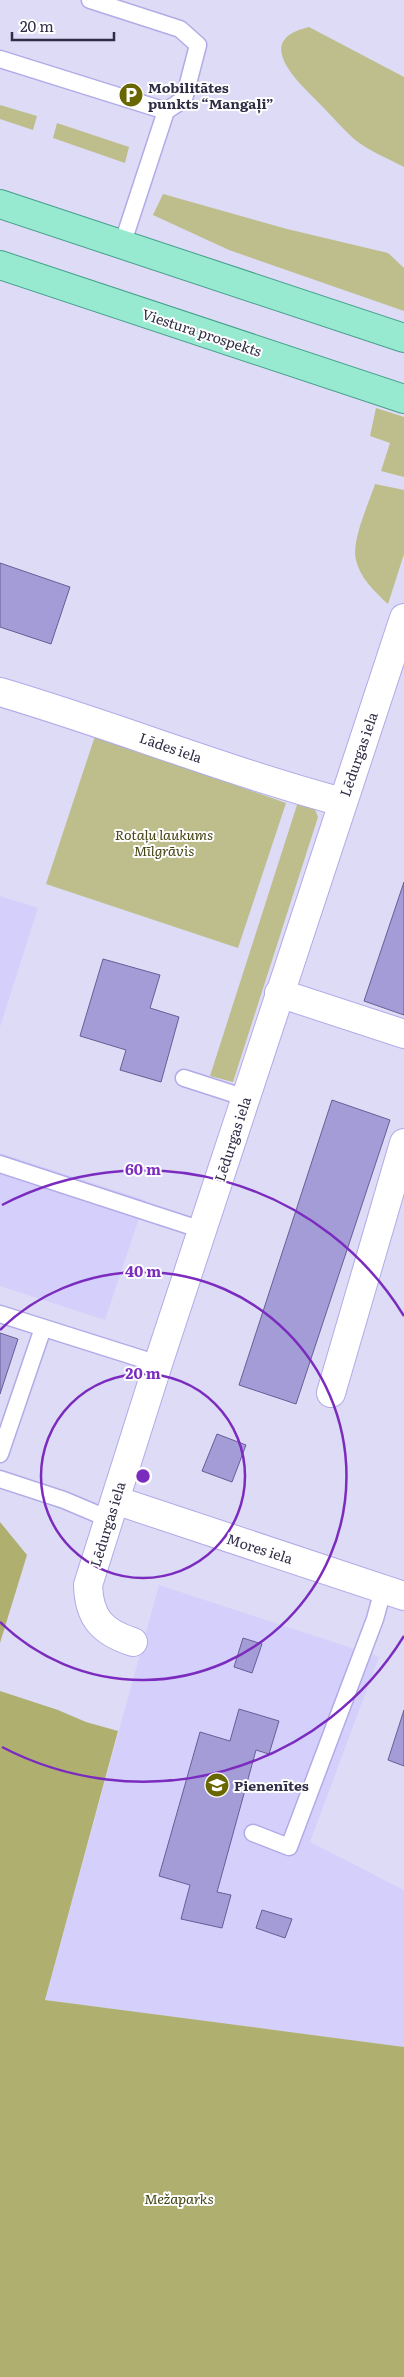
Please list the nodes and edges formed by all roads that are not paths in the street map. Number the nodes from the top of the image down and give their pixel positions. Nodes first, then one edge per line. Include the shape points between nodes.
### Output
1 (90, 0) edge
2 (0, 59) edge
3 (166, 111) junction
4 (0, 204) edge
5 (122, 244) junction
6 (0, 265) edge
7 (404, 338) edge
8 (404, 399) edge
9 (404, 618) edge
10 (0, 692) edge
11 (342, 802) junction
12 (279, 993) junction
13 (404, 1034) edge
14 (184, 1078) dead end
15 (246, 1098) junction
16 (404, 1143) edge
17 (0, 1164) edge
18 (202, 1230) junction
19 (0, 1314) edge
20 (43, 1328) junction
21 (158, 1364) junction
22 (331, 1393) dead end
23 (0, 1454) edge
24 (0, 1480) edge
25 (112, 1510) junction
26 (394, 1593) edge
27 (133, 1642) dead end
28 (254, 1833) dead end

1 - 3 lane via 180,29 198,45 184,99
2 - 3 lane
3 - 5 lane
4 - 5 main road
5 - 7 main road
6 - 8 main road, Viestura prospekts
9 - 11 street, Lēdurgas iela
10 - 11 street, Lādes iela
11 - 12 street, Lēdurgas iela
12 - 13 street
12 - 15 street, Lēdurgas iela
14 - 15 lane
15 - 18 street, Lēdurgas iela
16 - 22 street
17 - 18 lane
18 - 21 street, Lēdurgas iela
19 - 20 lane
20 - 21 lane
20 - 23 lane
21 - 25 street, Lēdurgas iela
24 - 25 lane via 64,1500
25 - 26 street, Mores iela
25 - 27 street, Lēdurgas iela via 88,1585 90,1606 98,1621 110,1632
26 - 28 lane via 375,1619 289,1847

